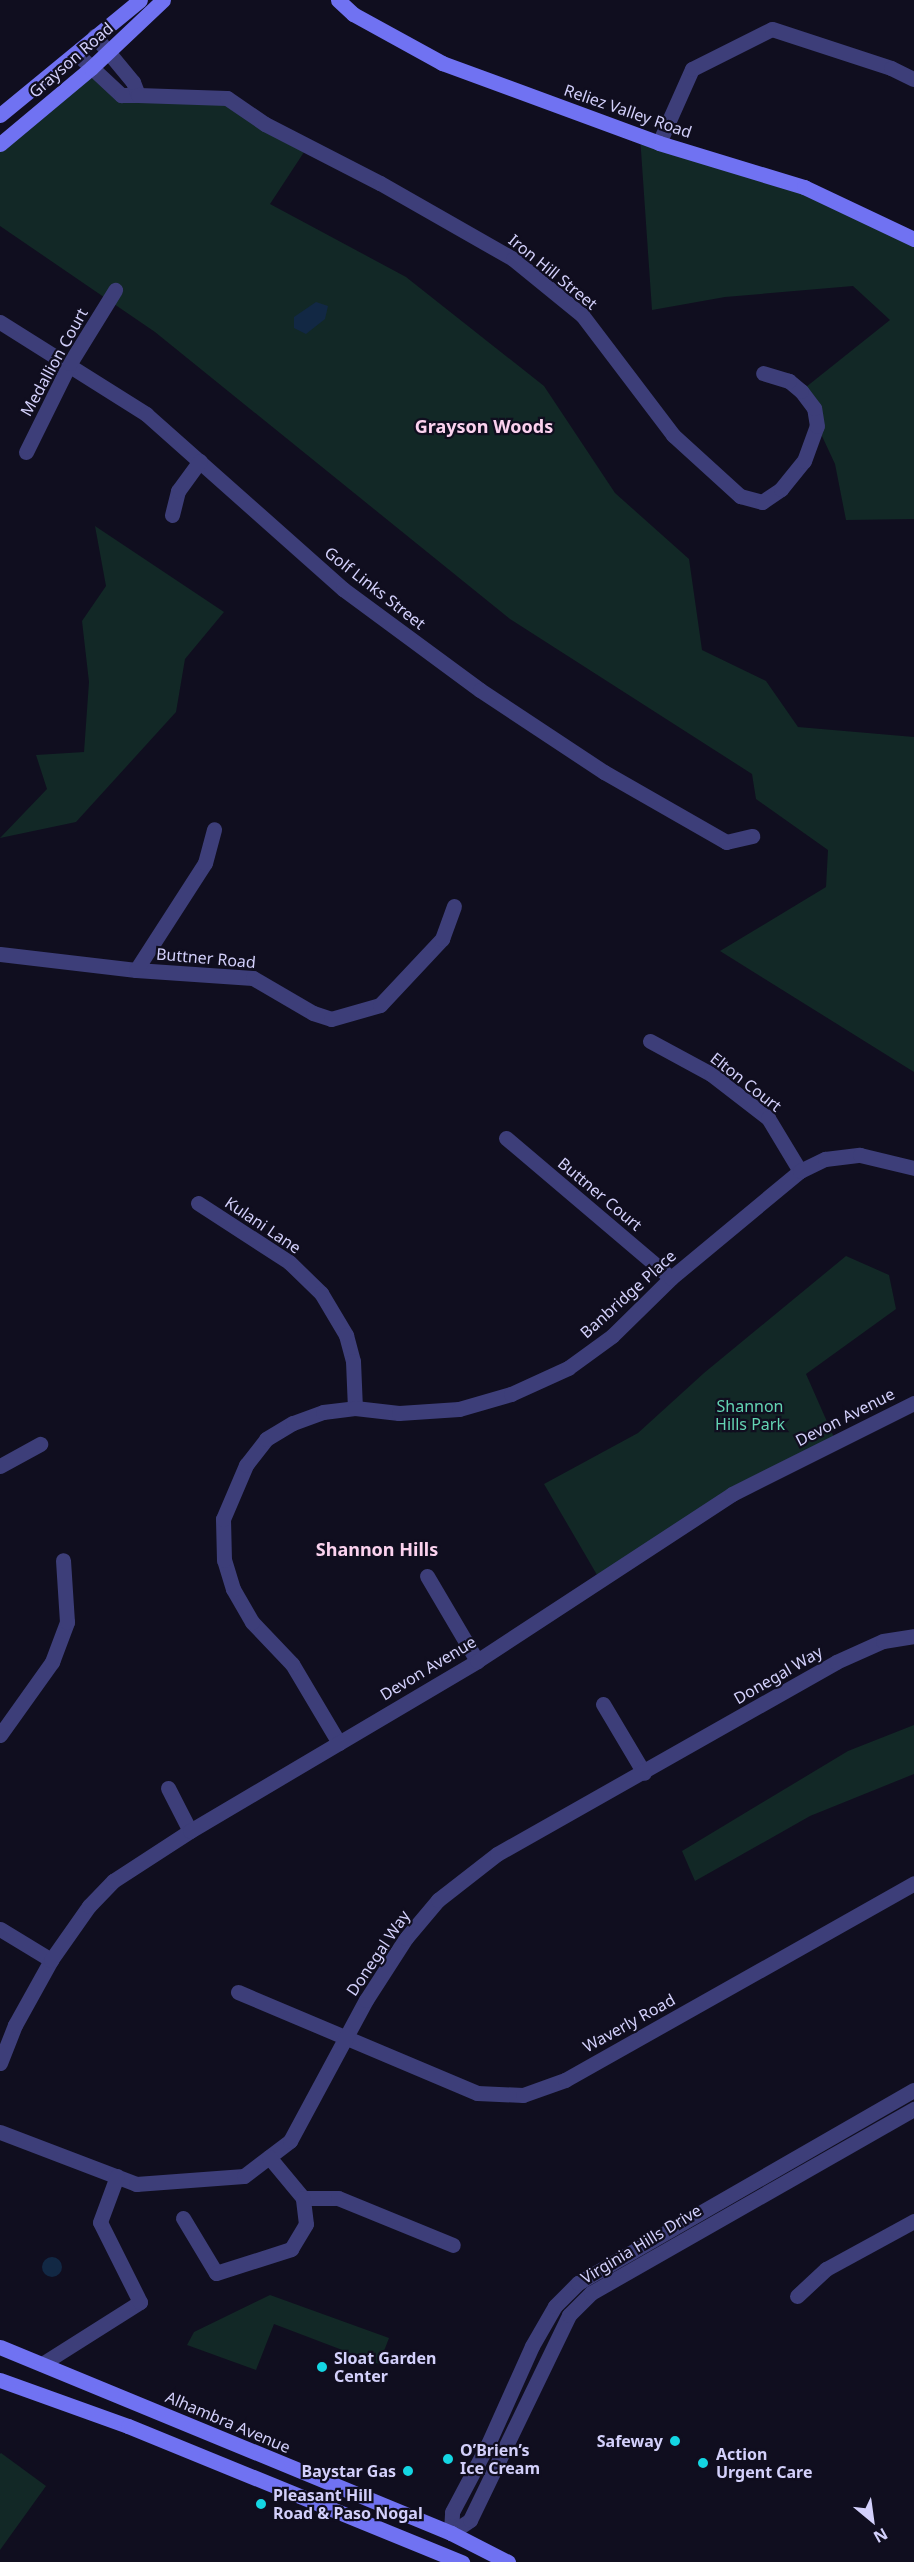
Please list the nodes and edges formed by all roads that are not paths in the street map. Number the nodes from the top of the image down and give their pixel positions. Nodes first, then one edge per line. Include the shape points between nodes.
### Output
1 (140, 0) edge
2 (163, 0) edge
3 (338, 0) edge
4 (95, 36) junction
5 (109, 52) junction
6 (76, 53) junction
7 (91, 68) junction
8 (914, 80) edge
9 (138, 95) junction
10 (0, 115) edge
11 (659, 143) junction
12 (0, 144) edge
13 (914, 239) edge
14 (115, 290) dead end
15 (0, 322) edge
16 (70, 363) junction
17 (763, 373) dead end
18 (26, 452) dead end
19 (200, 461) junction
20 (172, 515) dead end
21 (214, 829) dead end
22 (752, 836) dead end
23 (454, 906) dead end
24 (0, 954) edge
25 (136, 970) junction
26 (650, 1041) dead end
27 (506, 1138) dead end
28 (914, 1168) edge
29 (800, 1171) junction
30 (198, 1203) dead end
31 (671, 1278) junction
32 (914, 1402) edge
33 (355, 1408) junction
34 (40, 1444) dead end
35 (0, 1466) edge
36 (63, 1560) dead end
37 (428, 1576) dead end
38 (914, 1636) edge
39 (477, 1661) junction
40 (603, 1704) dead end
41 (0, 1735) edge
42 (339, 1743) junction
43 (644, 1773) junction
44 (168, 1788) dead end
45 (190, 1831) junction
46 (914, 1883) edge
47 (0, 1929) edge
48 (51, 1960) junction
49 (238, 1992) dead end
50 (15, 2025) junction
51 (346, 2038) junction
52 (0, 2040) edge
53 (0, 2063) edge
54 (914, 2090) edge
55 (914, 2109) edge
56 (0, 2132) edge
57 (269, 2157) junction
58 (117, 2176) junction
59 (303, 2198) junction
60 (183, 2218) dead end
61 (914, 2221) edge
62 (453, 2245) dead end
63 (797, 2296) dead end
64 (0, 2347) edge
65 (42, 2364) junction
66 (0, 2380) edge
67 (450, 2534) junction
68 (442, 2558) edge
69 (462, 2562) edge
70 (508, 2562) edge

1 - 4 main road, Grayson Road
2 - 5 main road, Grayson Road
3 - 11 main road, Reliez Valley Road via 353,14 442,63
4 - 5 street
4 - 6 main road, Grayson Road
5 - 7 main road, Grayson Road
5 - 9 street via 133,82
6 - 7 street, Iron Hill Street
6 - 10 main road, Grayson Road
7 - 9 street, Iron Hill Street via 121,95
7 - 12 main road, Grayson Road
8 - 11 street via 891,68 772,29 692,69
9 - 17 street, Iron Hill Street via 227,98 265,124 380,183 513,259 582,315 673,435 740,495 762,502 781,489 804,461 817,426 814,408 801,391 789,381
11 - 13 main road, Reliez Valley Road via 804,187
14 - 16 street, Medallion Court
15 - 16 street, Golf Links Street
16 - 18 street, Medallion Court
16 - 19 street, Golf Links Street via 146,414
19 - 20 street via 178,491
19 - 22 street, Golf Links Street via 343,589 480,690 604,772 726,842
21 - 25 street via 205,863
23 - 25 street, Buttner Road via 442,939 380,1005 355,1015 331,1019 313,1013 253,978
24 - 25 street, Buttner Road
26 - 29 street, Elton Court via 711,1074 768,1118
27 - 31 street, Buttner Court
28 - 29 street, Banbridge Place via 860,1155 825,1159
29 - 31 street, Banbridge Place
30 - 33 street, Kulani Lane via 289,1262 321,1293 346,1335 353,1361
31 - 33 street, Banbridge Place via 612,1336 577,1361 512,1394 459,1409 399,1413
32 - 39 street, Devon Avenue via 732,1494
33 - 42 street, Banbridge Place via 313,1415 266,1439 246,1465 223,1519 224,1560 232,1589 252,1622 292,1664
34 - 35 street
36 - 41 street via 67,1622 52,1662
37 - 39 street
38 - 43 street, Donegal Way via 883,1641 836,1662
39 - 42 street, Devon Avenue
40 - 43 street
42 - 45 street, Devon Avenue
43 - 51 street, Donegal Way via 497,1854 438,1900 406,1938
44 - 45 street
45 - 48 street, Devon Avenue via 99,1894
46 - 51 street, Waverly Road via 565,2080 524,2095 477,2093
47 - 48 street
48 - 50 street, Devon Avenue
49 - 51 street, Waverly Road
50 - 52 street, Devon Avenue
50 - 53 street, Devon Avenue
51 - 57 street, Donegal Way via 290,2141
54 - 67 street, Virginia Hills Drive via 578,2283 555,2306 532,2346 452,2512
55 - 67 street, Virginia Hills Drive via 586,2298 569,2315 470,2520
56 - 58 street, Donegal Way
57 - 58 street, Donegal Way via 244,2176 136,2184
57 - 59 street
58 - 65 street via 100,2222 141,2302
59 - 60 street via 306,2224 291,2249 216,2273
59 - 62 street via 338,2198
61 - 63 street via 826,2269
64 - 65 main road, Alhambra Avenue
65 - 67 main road, Alhambra Avenue
66 - 68 main road via 128,2426
67 - 68 main road
67 - 70 main road, Alhambra Avenue
68 - 69 main road

